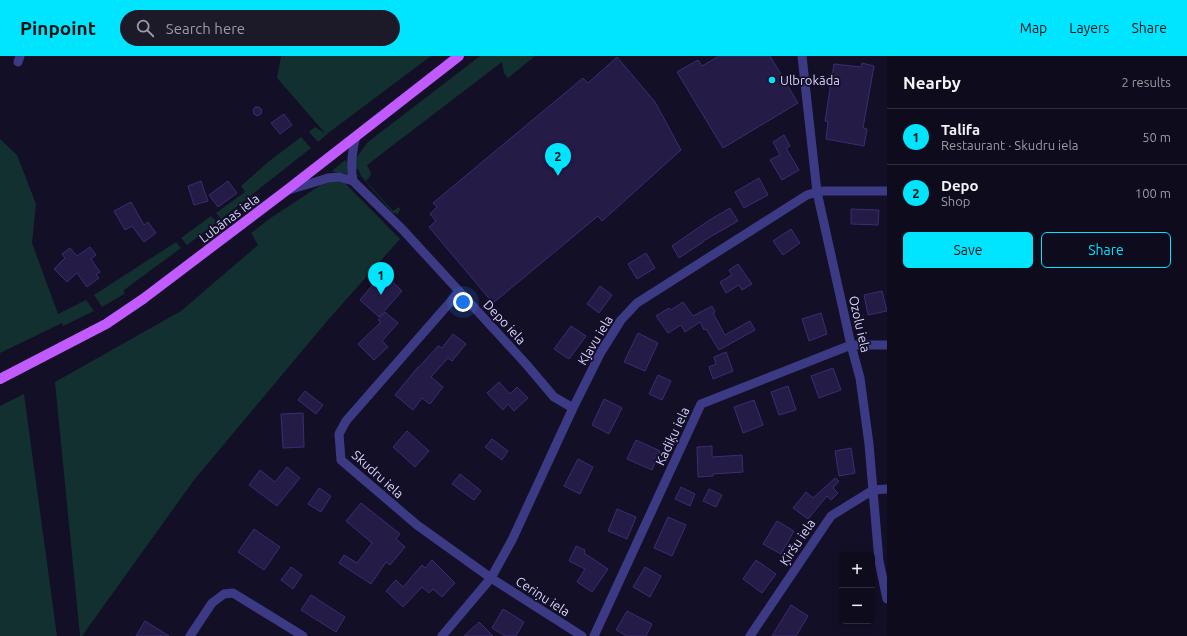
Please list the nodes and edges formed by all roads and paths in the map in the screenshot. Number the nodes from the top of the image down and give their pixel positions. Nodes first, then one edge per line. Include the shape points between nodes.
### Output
1 (459, 56) edge
2 (802, 56) edge
3 (356, 136) junction
4 (353, 180) junction
5 (287, 190) junction
6 (887, 191) edge
7 (817, 192) junction
8 (459, 292) junction
9 (851, 345) junction
10 (887, 345) edge
11 (0, 379) edge
12 (573, 408) junction
13 (887, 489) edge
14 (873, 490) junction
15 (491, 578) junction
16 (887, 599) edge
17 (190, 636) edge
18 (303, 636) edge
19 (442, 636) edge
20 (582, 636) edge
21 (594, 636) edge
22 (750, 636) edge

1 - 3 main road, Lubānas iela
2 - 7 street, Ozolu iela
3 - 4 street via 352,150
3 - 5 main road, Lubānas iela
4 - 5 street via 328,178
4 - 8 street, Depo iela
5 - 11 main road, Lubānas iela via 106,324
6 - 7 street, Kļavu iela
7 - 9 street, Ozolu iela
7 - 12 street, Kļavu iela via 637,303 621,320 604,346
8 - 12 street, Depo iela via 554,397
8 - 15 street, Skudru iela via 346,421 339,434 339,447 341,460 417,525
9 - 10 street, Kadiķu iela
9 - 14 street, Ozolu iela via 860,378
9 - 21 street, Kadiķu iela via 701,404
12 - 15 street, Kļavu iela via 512,540
13 - 14 street, Ķiršu iela
14 - 16 street, Ozolu iela via 880,561
14 - 22 street, Ķiršu iela via 831,516
15 - 19 street, Kļavu iela
15 - 20 street, Ceriņu iela
17 - 18 street via 212,603 224,594 233,593

